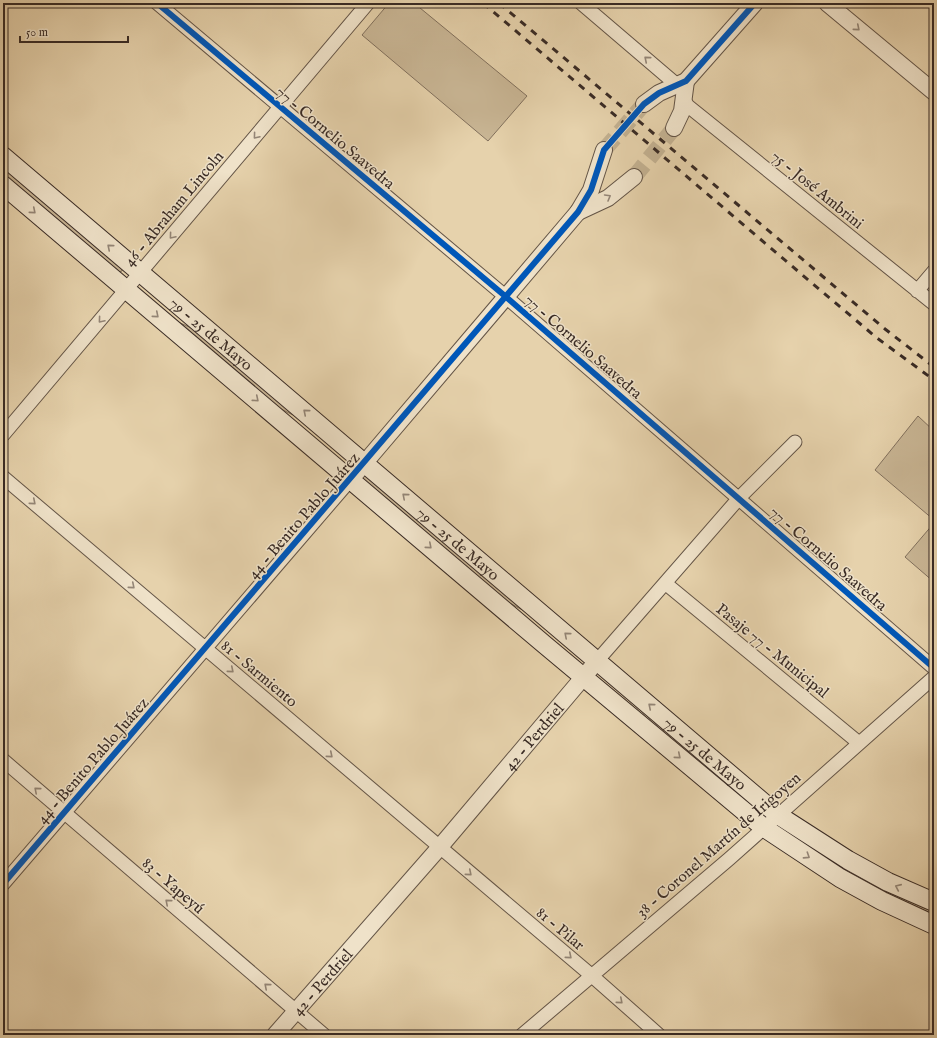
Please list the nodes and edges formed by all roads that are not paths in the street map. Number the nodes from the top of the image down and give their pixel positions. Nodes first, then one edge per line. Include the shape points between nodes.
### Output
1 (157, 3) edge
2 (368, 3) edge
3 (581, 3) edge
4 (755, 3) edge
5 (827, 3) edge
6 (682, 88) junction
7 (934, 92) edge
8 (644, 104) tunnel mouth
9 (281, 106) junction
10 (674, 128) tunnel mouth
11 (604, 150) tunnel mouth
12 (3, 156) edge
13 (634, 177) tunnel mouth
14 (3, 185) edge
15 (578, 212) junction
16 (934, 271) edge
17 (141, 273) junction
18 (126, 290) junction
19 (917, 291) junction
20 (505, 296) junction
21 (934, 304) edge
22 (3, 434) edge
23 (795, 442) dead end
24 (366, 462) junction
25 (3, 477) edge
26 (351, 479) junction
27 (740, 497) junction
28 (665, 583) junction
29 (205, 648) junction
30 (597, 660) junction
31 (934, 668) edge
32 (584, 676) junction
33 (934, 677) edge
34 (859, 743) junction
35 (3, 760) edge
36 (64, 813) junction
37 (778, 815) junction
38 (763, 827) junction
39 (439, 848) junction
40 (3, 884) edge
41 (934, 902) edge
42 (934, 925) edge
43 (591, 975) junction
44 (296, 1012) junction
45 (276, 1035) edge
46 (324, 1035) edge
47 (522, 1035) edge
48 (659, 1035) edge

1 - 9 street, 77 - Cornelio Saavedra
2 - 9 street, 46 - Abraham Lincoln
6 -> 3 street, 75 - José Ambrini
4 - 6 street
5 -> 7 street
6 - 8 street via 659,93
6 - 10 street via 682,111
6 - 19 street, 75 - José Ambrini via 688,106
9 -> 17 street, 46 - Abraham Lincoln
9 - 20 street, 77 - Cornelio Saavedra
11 - 15 street, 44 - Benito Pablo Juárez via 591,190
17 -> 12 main road, 79 - 25 de Mayo
15 -> 13 street, 44 - Benito Pablo Juárez via 608,198
14 -> 18 main road, 79 - 25 de Mayo
15 - 20 street, 44 - Benito Pablo Juárez
16 - 19 street
17 - 18 street, 46 - Abraham Lincoln
24 -> 17 main road, 79 - 25 de Mayo
18 -> 22 street, 46 - Abraham Lincoln
18 -> 26 main road, 79 - 25 de Mayo
19 - 21 street, 75 - José Ambrini
20 - 24 street, 44 - Benito Pablo Juárez
20 - 27 street, 77 - Cornelio Saavedra
23 - 27 street, 42 - Perdriel
24 - 26 street, 44 - Benito Pablo Juárez
30 -> 24 main road, 79 - 25 de Mayo
25 -> 29 street, 81 - Sarmiento
26 - 29 street, 44 - Benito Pablo Juárez
26 -> 32 main road, 79 - 25 de Mayo
27 - 28 street, 42 - Perdriel
27 - 31 street, 77 - Cornelio Saavedra
28 - 30 street, 42 - Perdriel
28 - 34 street, Pasaje 77 - Municipal
29 - 36 street, 44 - Benito Pablo Juárez
29 -> 39 street, 81 - Sarmiento
30 - 32 street, 42 - Perdriel
37 -> 30 main road, 79 - 25 de Mayo
32 -> 38 main road, 79 - 25 de Mayo
32 - 39 street, 42 - Perdriel
33 - 34 street, 38 - Coronel Martín de Irigoyen
34 - 37 street, 38 - Coronel Martín de Irigoyen
36 -> 35 street, 83 - Yapeyú
36 - 40 street, 44 - Benito Pablo Juárez
44 -> 36 street, 83 - Yapeyú
37 - 38 street, 38 - Coronel Martín de Irigoyen
41 -> 37 main road, 79 - 25 de Mayo via 888,882 848,860
38 -> 42 main road, 79 - 25 de Mayo via 840,878
38 - 43 street, 38 - Coronel Martín de Irigoyen via 729,859
39 -> 43 street, 81 - Pilar
39 - 44 street, 42 - Perdriel
43 - 47 street, 38 - Coronel Martín de Irigoyen
43 -> 48 street, 81 - Pilar
44 - 45 street, 42 - Perdriel
44 - 46 street, 83 - Yapeyú

